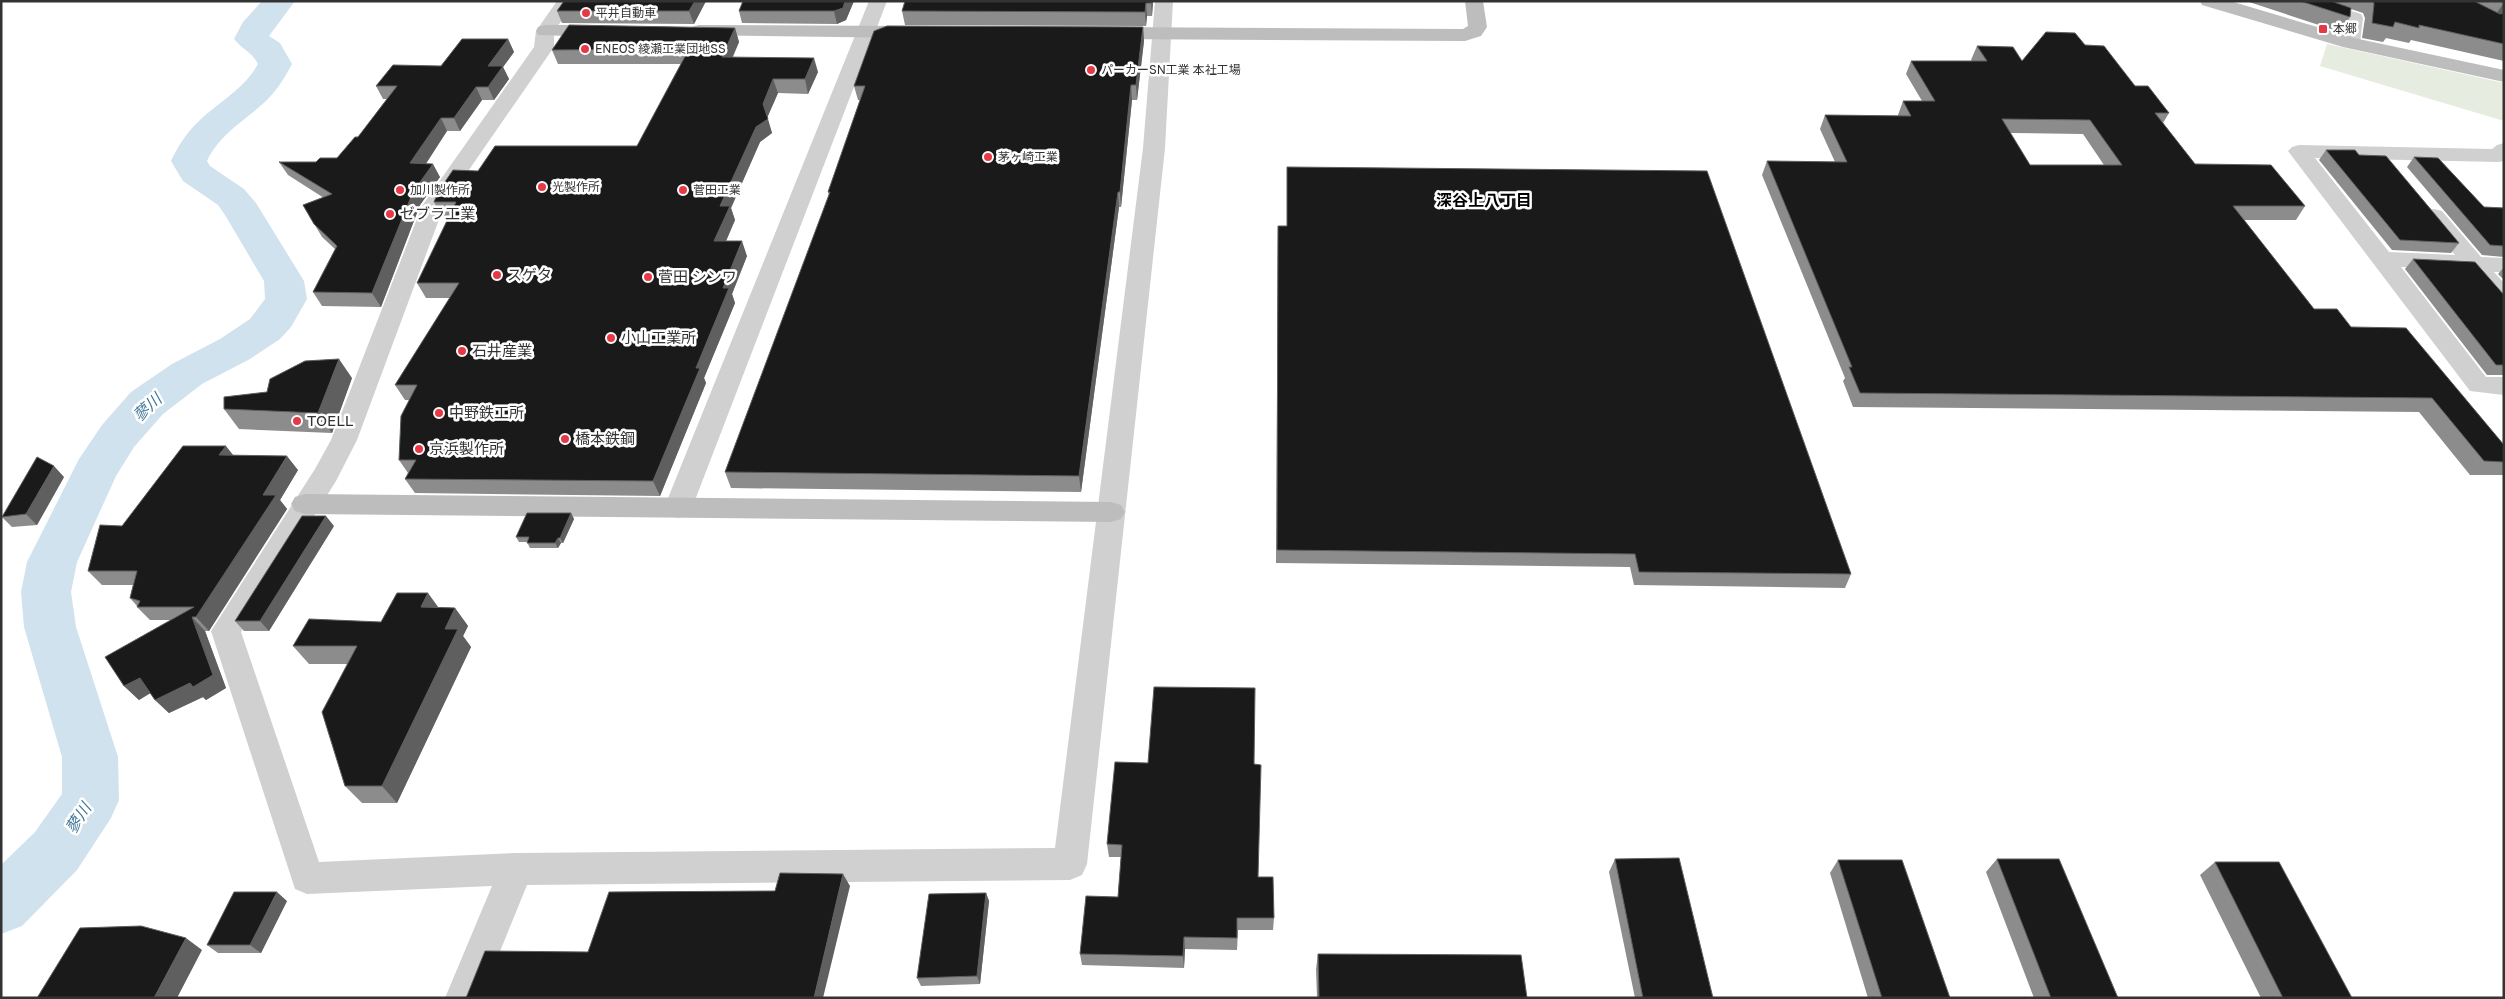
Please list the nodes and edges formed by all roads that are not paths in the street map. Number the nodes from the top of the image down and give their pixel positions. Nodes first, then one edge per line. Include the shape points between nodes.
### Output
1 (566, 1) edge
2 (878, 1) edge
3 (1164, 1) edge
4 (1474, 1) edge
5 (2300, 1) edge
6 (2212, 2) edge
7 (546, 31) junction
8 (615, 31) edge
9 (685, 31) edge
10 (866, 32) junction
11 (925, 32) edge
12 (1093, 33) edge
13 (1162, 33) junction
14 (2350, 43) junction
15 (2504, 76) edge
16 (2381, 153) junction
17 (2502, 156) edge
18 (2399, 175) edge
19 (2418, 197) edge
20 (2384, 259) junction
21 (2473, 263) junction
22 (2504, 264) edge
23 (2504, 299) edge
24 (2504, 386) edge
25 (305, 504) junction
26 (678, 508) junction
27 (1110, 512) junction
28 (516, 869) junction
29 (463, 998) edge

1 - 7 street
2 - 10 street
3 - 13 street
4 - 13 street via 1478,27 1474,32 1465,34
5 - 14 street via 2354,18
6 - 14 street
7 - 8 street
7 - 25 street via 544,47 433,206 344,440
9 - 10 street
10 - 11 street
10 - 26 street
12 - 13 street
13 - 27 street via 1154,148
14 - 15 street
16 - 17 street
16 - 18 street
16 - 20 street via 2299,151
19 - 21 street
20 - 21 street
20 - 24 street via 2479,385
21 - 22 street
21 - 23 street
25 - 26 street
25 - 28 street via 226,631 307,878
26 - 27 street
27 - 28 street via 1070,864
28 - 29 street

